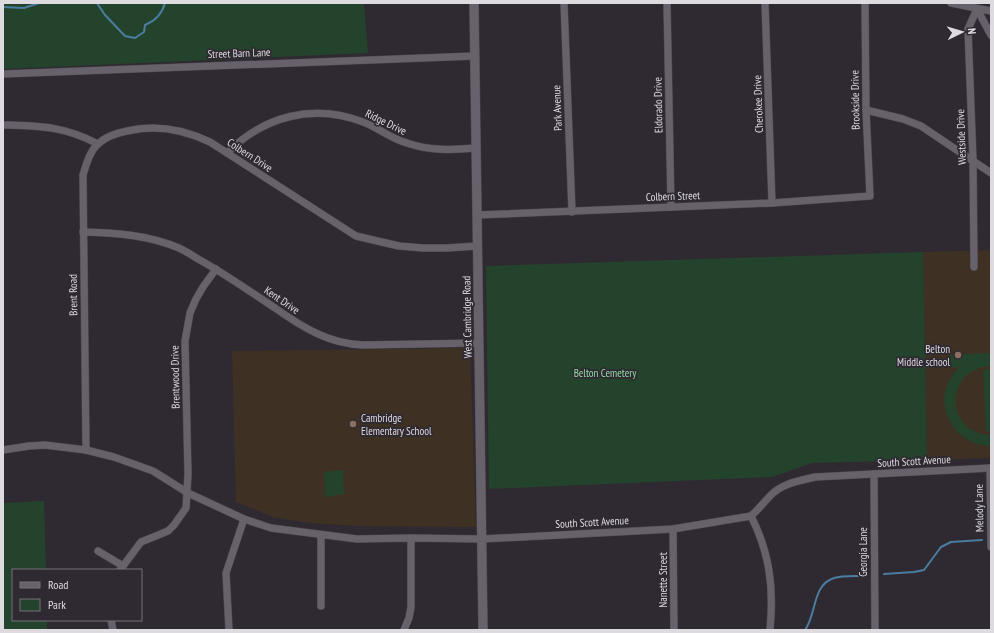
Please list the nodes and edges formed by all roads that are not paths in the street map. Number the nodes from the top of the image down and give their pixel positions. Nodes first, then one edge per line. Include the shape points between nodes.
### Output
1 (474, 3) edge
2 (564, 3) edge
3 (667, 3) edge
4 (766, 3) edge
5 (865, 3) edge
6 (951, 3) edge
7 (977, 9) junction
8 (991, 11) edge
9 (991, 34) edge
10 (475, 56) junction
11 (3, 74) edge
12 (866, 110) junction
13 (3, 125) edge
14 (98, 144) junction
15 (476, 148) junction
16 (227, 153) junction
17 (972, 160) junction
18 (991, 173) edge
19 (870, 196) joint
20 (772, 204) junction
21 (671, 207) junction
22 (572, 212) junction
23 (477, 214) junction
24 (83, 232) junction
25 (477, 246) junction
26 (974, 267) dead end
27 (216, 269) junction
28 (479, 343) junction
29 (3, 450) edge
30 (86, 450) junction
31 (990, 468) edge
32 (874, 474) junction
33 (188, 493) junction
34 (751, 516) junction
35 (244, 520) junction
36 (673, 529) junction
37 (321, 535) junction
38 (411, 538) junction
39 (482, 539) junction
40 (991, 547) edge
41 (98, 551) dead end
42 (121, 568) edge
43 (321, 606) dead end
44 (228, 630) edge
45 (404, 630) edge
46 (484, 630) edge
47 (674, 630) edge
48 (770, 630) edge
49 (874, 630) edge

1 - 10 street, West Cambridge Road
2 - 22 street, Park Avenue
3 - 21 street, Eldorado Drive
4 - 20 street, Cherokee Drive
5 - 12 street, Brookside Drive
6 - 7 street
7 - 8 street
7 - 9 street
7 - 17 street, Westside Drive via 968,29
10 - 11 street, Street Barn Lane
10 - 15 street, West Cambridge Road
12 - 17 street via 921,126
12 - 19 street, Brookside Drive
13 - 14 street via 56,128
14 - 16 street, Colbern Drive via 122,132 164,128 196,135
14 - 24 street, Brent Road via 86,162 83,176
15 - 16 street, Ridge Drive via 424,148 392,138 350,117 321,113 289,116 274,121 248,135
15 - 23 street, West Cambridge Road
16 - 25 street, Colbern Drive via 356,236 399,246 423,248
17 - 18 street
17 - 26 street, Westside Drive
19 - 20 street, Colbern Street
20 - 21 street, Colbern Street
21 - 22 street, Colbern Street
22 - 23 street, Colbern Street
23 - 25 street, West Cambridge Road
24 - 27 street, Kent Drive via 121,233 149,239 179,248
24 - 30 street, Brent Road
25 - 28 street, West Cambridge Road
27 - 28 street, Kent Drive via 302,327 330,339 363,345
27 - 33 street, Brentwood Drive via 196,299 190,313 185,341
28 - 39 street, West Cambridge Road
29 - 30 street via 45,445
30 - 33 street via 148,470
31 - 32 street, South Scott Avenue
31 - 40 street, Melody Lane
32 - 34 street, South Scott Avenue via 815,477 790,482 772,494
32 - 49 street, Georgia Lane
33 - 35 street, South Scott Avenue
33 - 42 street, Brentwood Drive via 186,508 174,525 168,531 141,542
34 - 36 street, South Scott Avenue
34 - 48 street via 763,542 771,575
35 - 37 street, South Scott Avenue via 271,528
35 - 44 street via 226,573
36 - 39 street, South Scott Avenue
36 - 47 street, Nanette Street
37 - 38 street, South Scott Avenue via 357,539
37 - 43 street
38 - 39 street, South Scott Avenue
38 - 45 street via 411,602
39 - 46 street, West Cambridge Road
41 - 42 street

